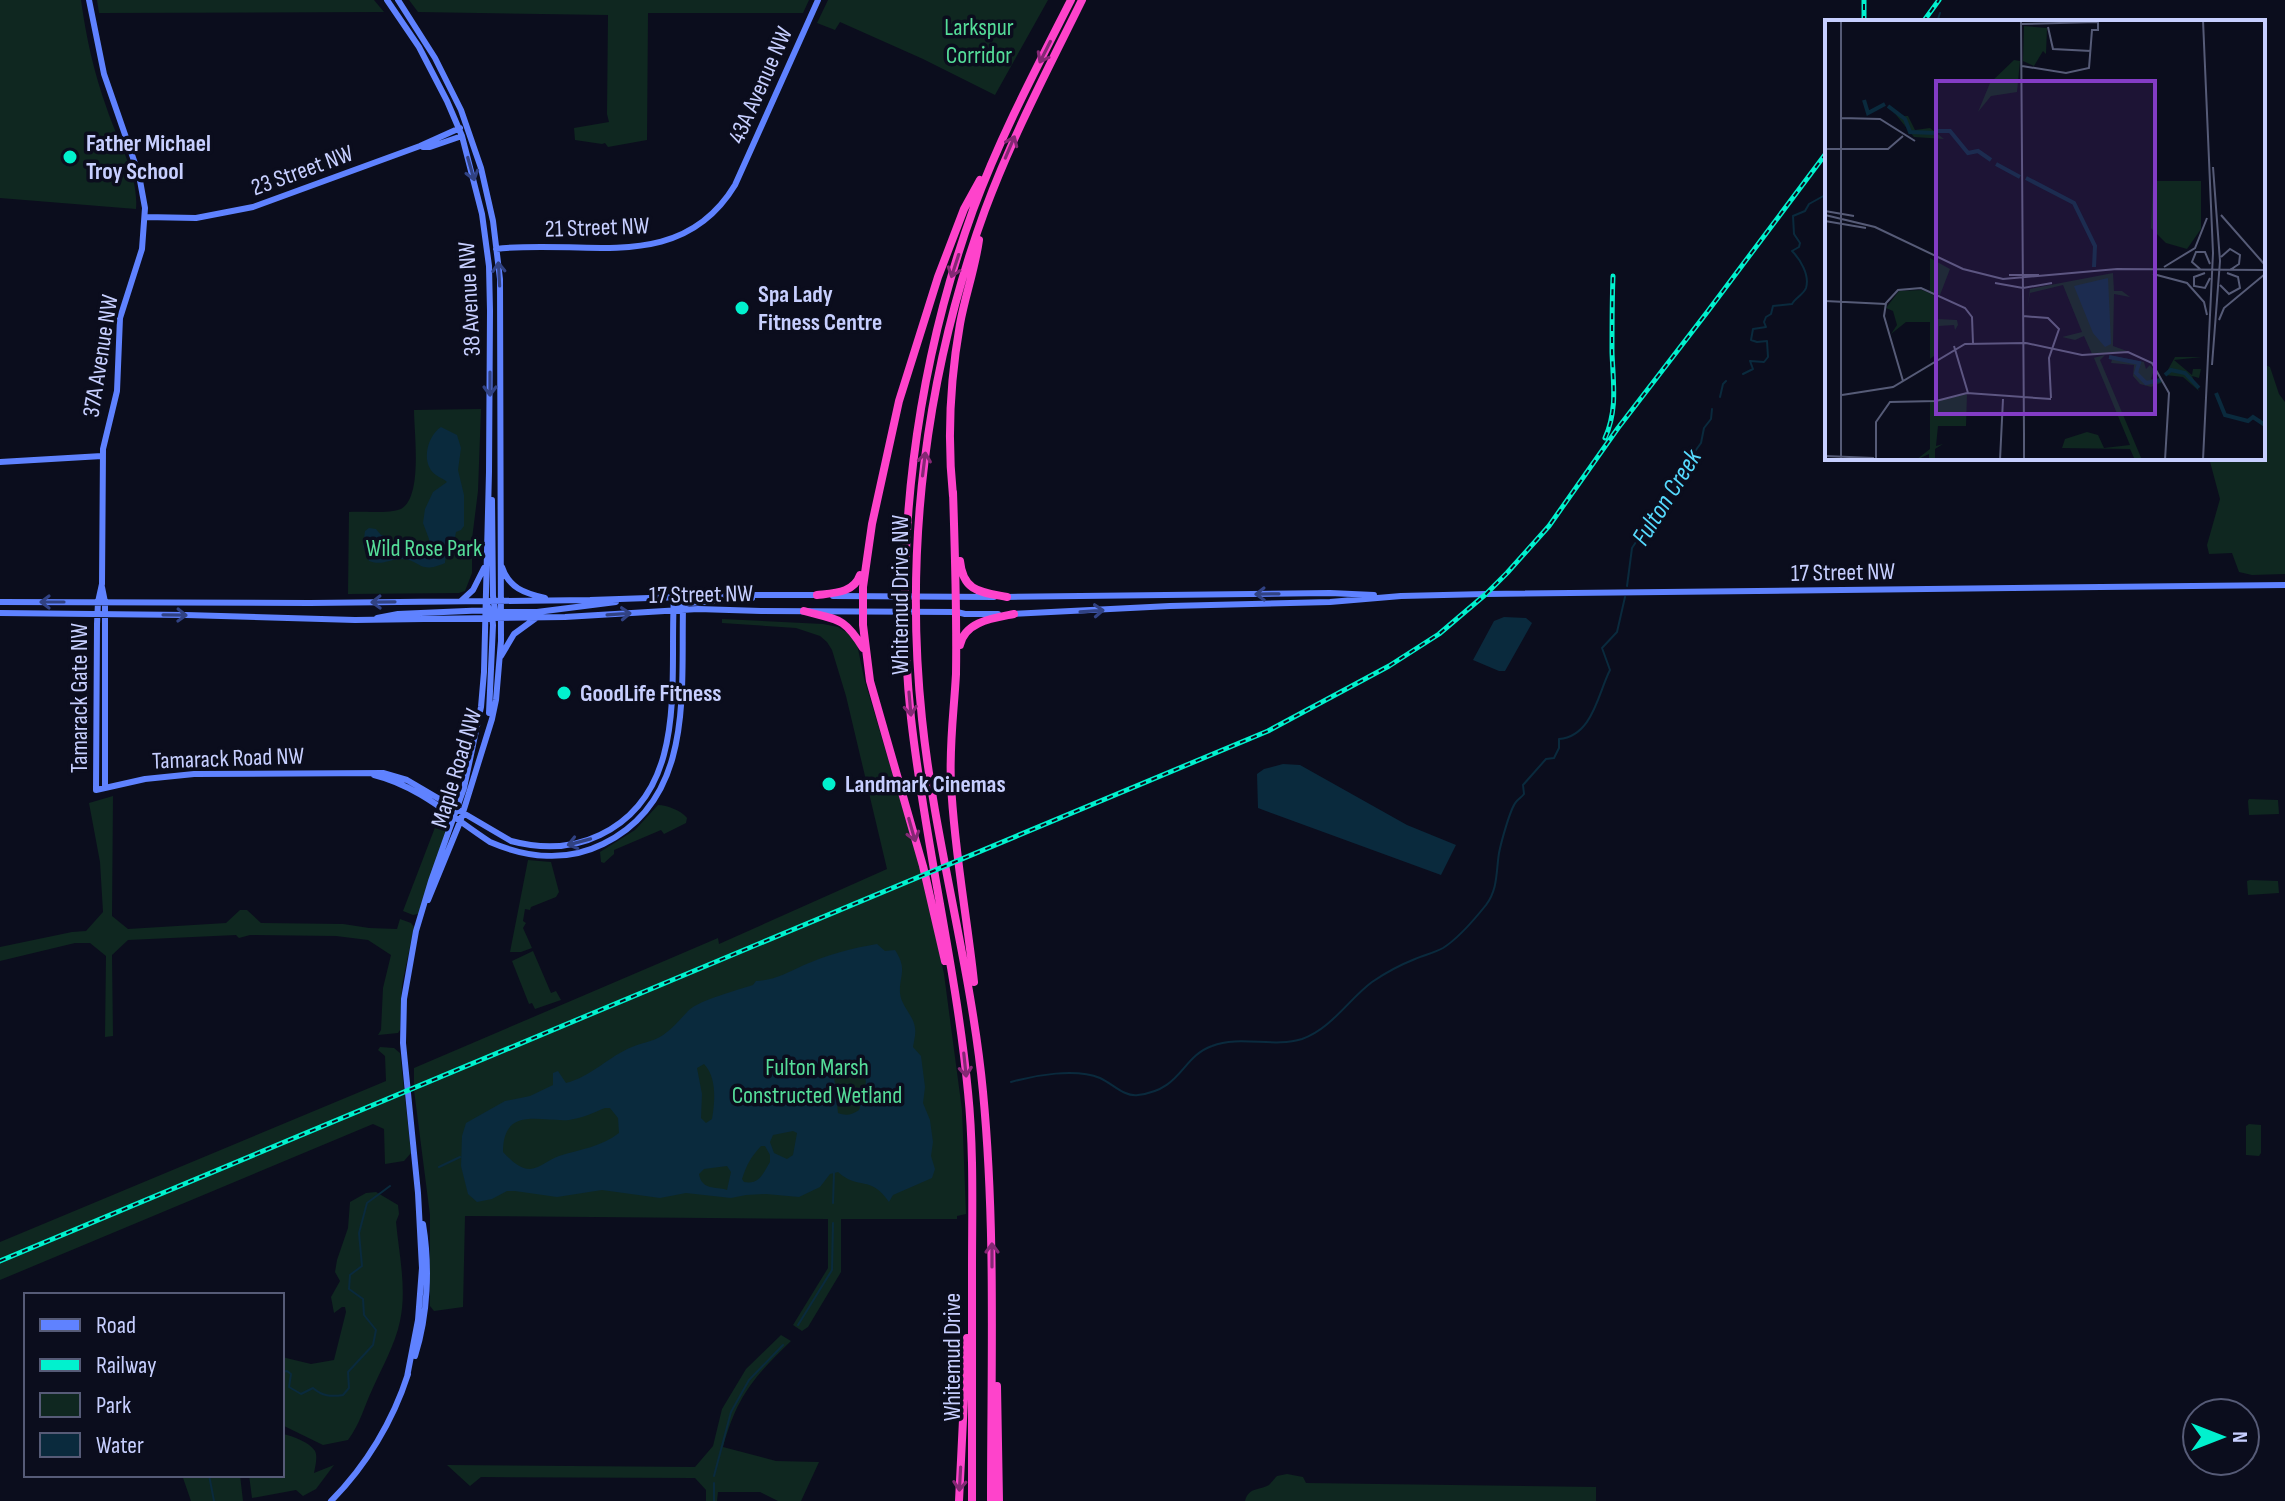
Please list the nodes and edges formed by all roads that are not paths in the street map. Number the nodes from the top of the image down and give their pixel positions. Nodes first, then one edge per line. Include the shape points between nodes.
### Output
1 (89, 0) edge
2 (387, 0) edge
3 (398, 0) edge
4 (818, 0) edge
5 (1071, 0) edge
6 (1082, 0) edge
7 (467, 125) junction
8 (458, 128) junction
9 (470, 133) junction
10 (462, 136) junction
11 (1002, 140) junction
12 (420, 146) junction
13 (735, 185) joint
14 (984, 213) junction
15 (145, 217) junction
16 (497, 249) junction
17 (487, 250) junction
18 (102, 456) junction
19 (0, 462) edge
20 (489, 472) junction
21 (953, 492) junction
22 (501, 559) junction
23 (865, 560) junction
24 (485, 565) junction
25 (2285, 585) edge
26 (817, 595) junction
27 (863, 596) junction
28 (1401, 596) junction
29 (674, 597) junction
30 (957, 597) junction
31 (1007, 597) junction
32 (643, 598) junction
33 (556, 600) junction
34 (461, 601) junction
35 (485, 601) junction
36 (0, 602) edge
37 (683, 603) junction
38 (100, 608) junction
39 (674, 610) junction
40 (494, 611) junction
41 (804, 611) junction
42 (863, 611) junction
43 (957, 612) junction
44 (0, 613) edge
45 (1014, 614) junction
46 (537, 618) junction
47 (865, 652) junction
48 (500, 659) junction
49 (955, 678) junction
50 (487, 736) junction
51 (105, 787) junction
52 (96, 790) joint
53 (458, 816) junction
54 (962, 1039) junction
55 (977, 1039) junction
56 (973, 1214) joint
57 (990, 1215) joint
58 (972, 1234) junction
59 (992, 1291) junction
60 (331, 1501) edge
61 (959, 1501) edge
62 (972, 1501) edge
63 (991, 1501) edge
64 (999, 1501) edge

1 - 15 main road, 37A Avenue NW via 104,74 141,181
2 - 8 main road, 38 Avenue NW via 419,47
3 - 7 main road, 38 Avenue NW via 435,58
4 - 13 main road, 43A Avenue NW
5 -> 11 highway, Whitemud Drive NW
14 -> 6 highway, Whitemud Drive NW via 1011,144
7 - 8 main road, 23 Street NW
7 - 9 main road, 38 Avenue NW
8 - 10 main road, 38 Avenue NW
8 - 12 main road, 23 Street NW
9 - 10 main road, 23 Street NW
9 - 16 main road, 38 Avenue NW
10 - 12 main road, 23 Street NW
10 -> 17 main road, 38 Avenue NW
11 - 23 highway via 964,209 922,327 896,414
11 -> 54 highway, Whitemud Drive NW via 973,210 934,341 914,457 905,569 911,717
12 - 15 main road, 23 Street NW via 245,210 196,218
13 - 16 main road, 21 Street NW via 709,217 663,243
14 - 21 highway via 953,370
55 -> 14 highway, Whitemud Drive NW via 924,730 916,570 932,410 958,293
15 - 18 main road, 37A Avenue NW via 140,257 120,318 117,391
16 - 17 main road, 21 Street NW
22 -> 16 main road, 38 Avenue NW
17 -> 20 main road, 38 Avenue NW
18 - 19 main road
18 - 38 main road, 37A Avenue NW
20 - 24 main road, 38 Avenue NW
20 - 40 main road
21 - 30 highway
21 - 31 highway via 964,580 979,592
22 - 33 main road via 503,572 519,591
22 - 40 main road, 38 Avenue NW
23 - 26 highway via 856,585
23 - 27 highway
24 - 34 main road
24 - 35 main road, 38 Avenue NW
25 - 28 main road, 17 Street NW
26 - 27 main road, 17 Street NW
26 - 37 main road, 17 Street NW
27 - 30 main road, 17 Street NW
27 - 42 highway
28 -> 31 main road, 17 Street NW
45 -> 28 main road, 17 Street NW
29 - 32 main road, 17 Street NW
29 - 37 main road, 17 Street NW
29 - 39 main road
30 - 31 main road, 17 Street NW
30 - 43 highway
32 - 33 main road, 17 Street NW
32 - 40 main road via 537,612
33 - 40 main road, 17 Street NW
34 - 35 main road
34 -> 38 main road
35 - 40 main road, 38 Avenue NW
38 -> 36 main road
37 - 39 main road, 17 Street NW
37 - 41 main road, 17 Street NW
37 - 53 main road via 677,741 658,796 634,824 598,846 554,856 504,848
38 -> 40 main road via 370,620
38 - 44 main road
38 - 51 main road, Tamarack Gate NW
38 - 52 main road, Tamarack Gate NW
46 -> 39 main road, 17 Street NW
39 -> 53 main road via 671,724 650,791 632,813 594,838 554,847 511,841
40 - 46 main road, 17 Street NW
40 - 48 main road, Maple Road NW
40 - 50 main road
40 - 53 main road, Maple Road NW
41 - 42 main road, 17 Street NW
41 - 47 highway via 844,623
42 - 43 main road, 17 Street NW
42 - 47 highway
43 - 45 main road, 17 Street NW
43 - 49 highway
45 - 49 highway via 968,630
46 - 48 main road via 510,638
47 -> 54 highway via 927,881
48 - 50 main road, Maple Road NW
49 - 55 highway via 950,757
50 - 53 main road, Maple Road NW
51 - 52 main road, Tamarack Road NW
51 - 53 main road, Tamarack Road NW via 194,774 383,773 407,780
53 - 60 main road, Maple Road NW via 431,881 404,999 402,1037 418,1193 418,1320 397,1403 377,1442
54 -> 56 highway, Whitemud Drive NW
55 - 57 highway, Whitemud Drive NW
56 - 58 highway, Whitemud Drive
59 -> 57 highway, Whitemud Drive
58 -> 61 highway
58 - 62 highway, Whitemud Drive
59 - 63 highway, Whitemud Drive
59 - 64 highway

